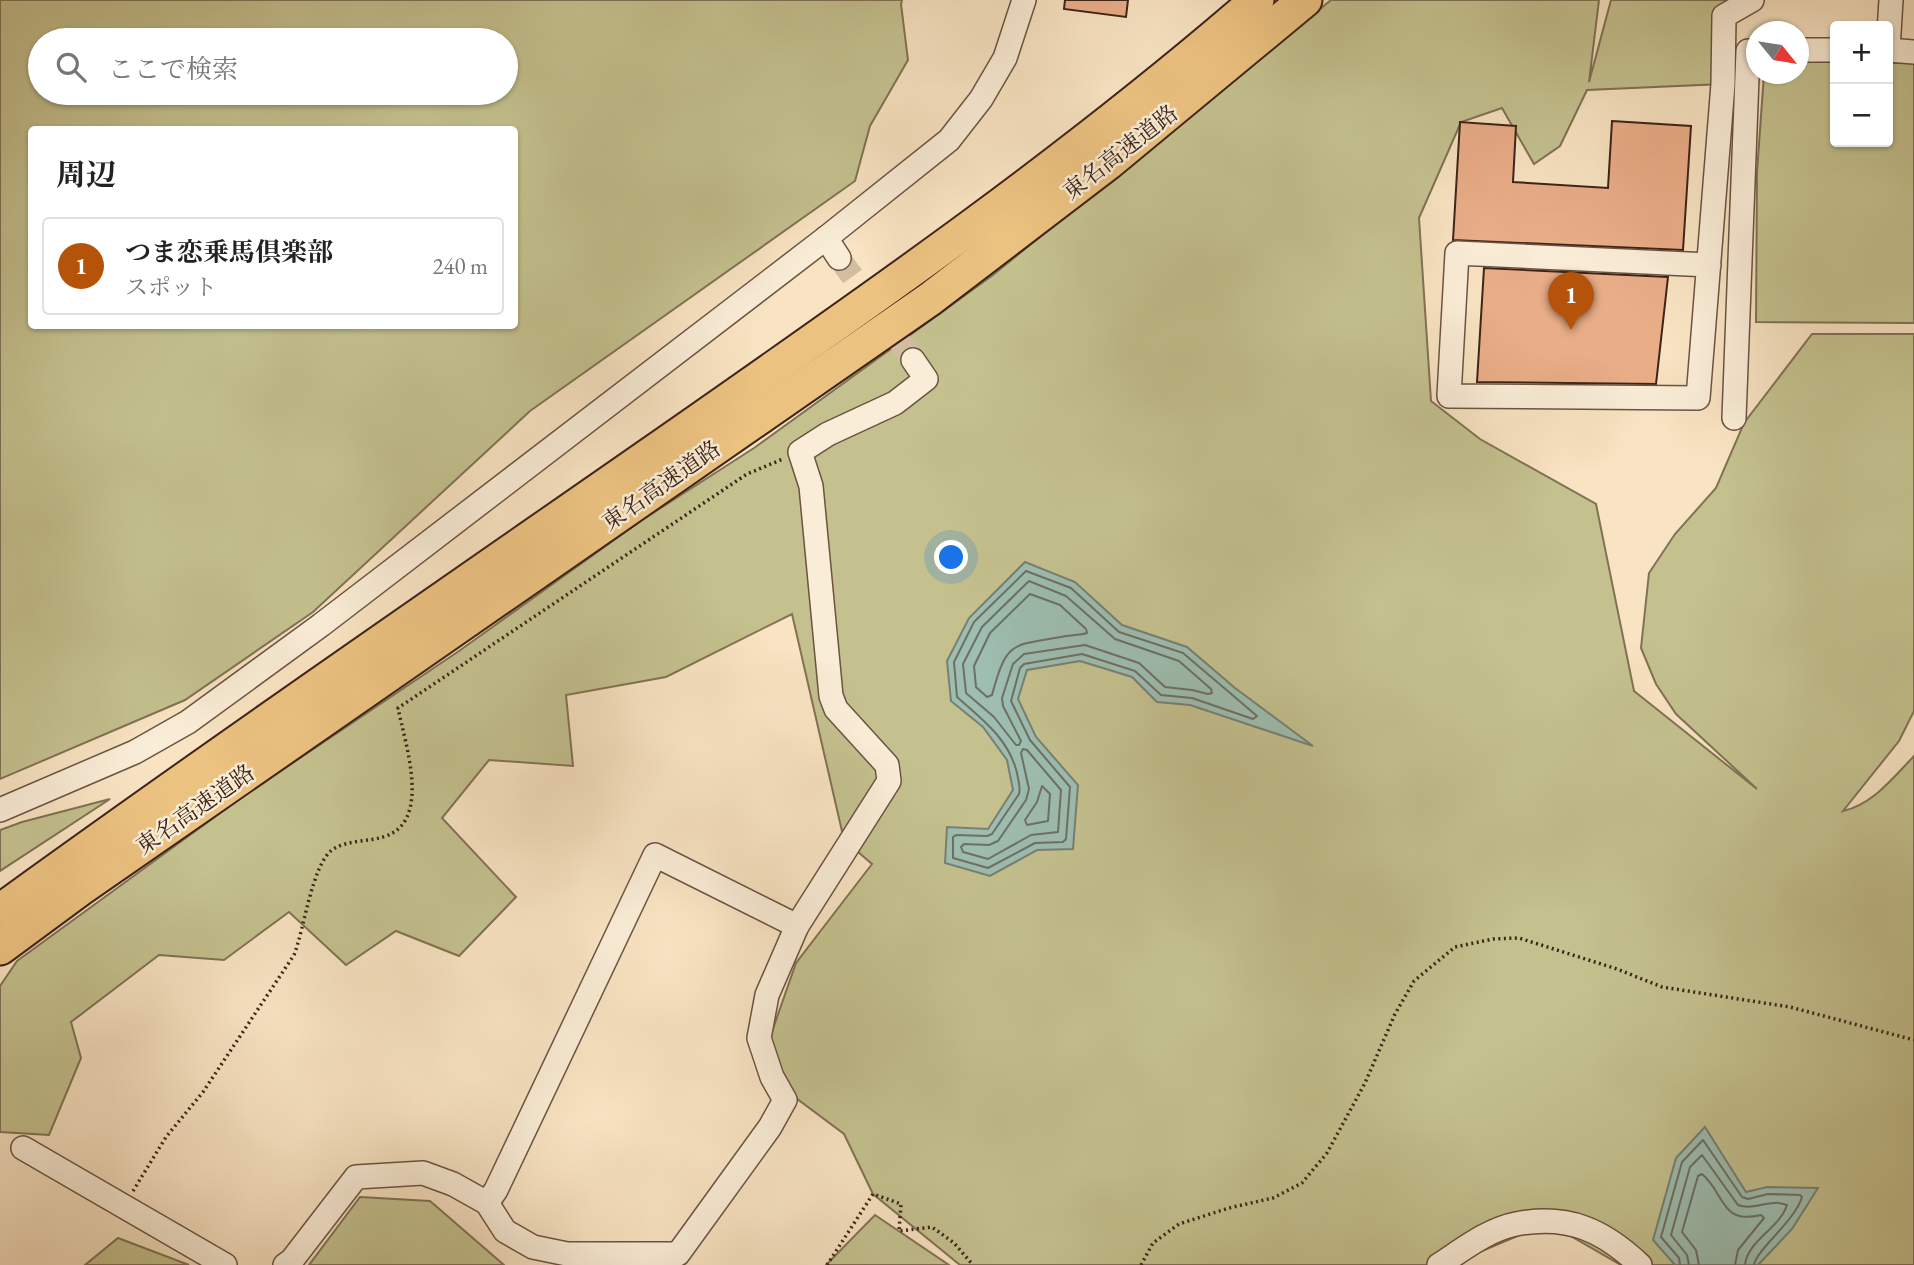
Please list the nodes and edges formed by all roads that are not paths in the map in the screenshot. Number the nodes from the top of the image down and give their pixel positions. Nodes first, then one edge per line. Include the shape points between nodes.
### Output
1 (1024, 0) edge
2 (1257, 0) edge
3 (1305, 0) edge
4 (1752, 0) edge
5 (1891, 0) edge
6 (1890, 21) edge
7 (1809, 50) edge
8 (1830, 50) edge
9 (1893, 50) edge
10 (1914, 52) edge
11 (1747, 84) edge
12 (826, 239) junction
13 (839, 258) tunnel mouth
14 (1709, 265) junction
15 (913, 360) tunnel mouth
16 (1734, 418) dead end
17 (0, 810) edge
18 (0, 911) edge
19 (797, 926) junction
20 (0, 948) edge
21 (23, 1148) dead end
22 (487, 1203) junction
23 (225, 1265) edge
24 (285, 1265) edge
25 (1439, 1265) edge
26 (1640, 1265) edge

1 - 12 street via 1005,58 981,99 948,140
2 - 18 highway, 東名高速道路 via 1089,138 911,273
3 - 20 highway, 東名高速道路 via 1108,163 930,299
4 - 14 street via 1724,16
5 - 6 street
7 - 8 street
9 - 10 street
11 - 16 street
12 - 13 street
12 - 17 street via 188,722 135,752
14 - 14 street via 1698,398 1450,396 1457,253
15 - 19 street via 926,379 895,403 800,452 811,486 831,696 836,709 887,765 889,781
19 - 22 street via 655,855
19 - 22 street via 767,995 759,1038 785,1100 678,1254 567,1254 533,1247 505,1231
21 - 23 street
22 - 24 street via 423,1173 356,1177
25 - 26 street via 1515,1224 1548,1222 1581,1225 1612,1240

